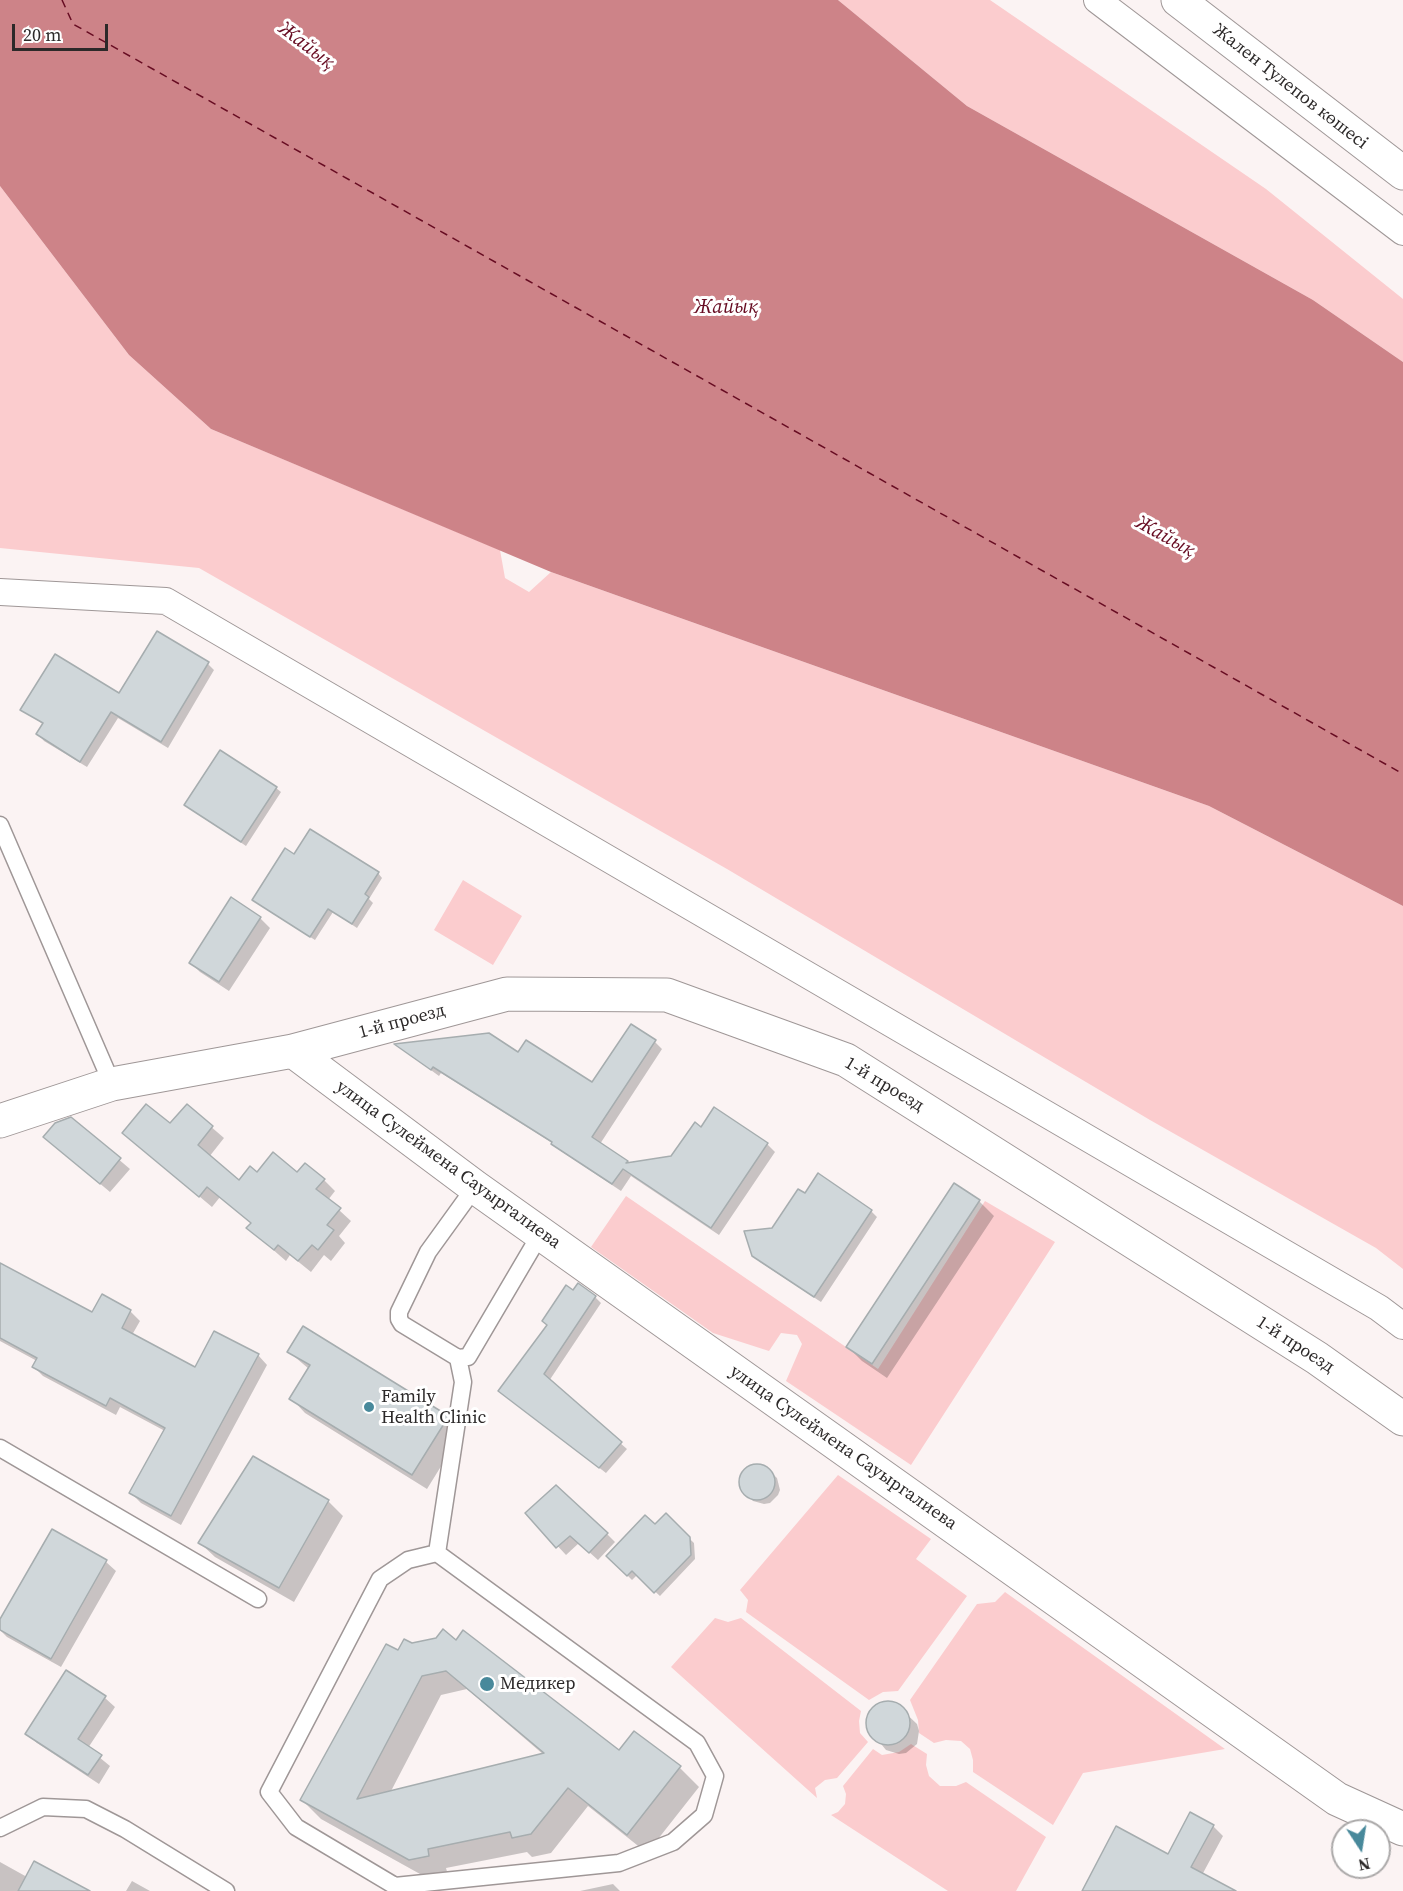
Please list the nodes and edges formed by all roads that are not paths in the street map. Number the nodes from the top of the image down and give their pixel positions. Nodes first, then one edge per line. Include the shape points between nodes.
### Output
1 (1097, 0) edge
2 (1178, 0) edge
3 (1403, 173) edge
4 (1403, 232) edge
5 (0, 592) edge
6 (0, 825) edge
7 (292, 1051) junction
8 (112, 1084) junction
9 (0, 1121) edge
10 (475, 1187) junction
11 (541, 1233) junction
12 (1403, 1326) edge
13 (458, 1358) junction
14 (1403, 1419) edge
15 (0, 1448) edge
16 (437, 1553) junction
17 (258, 1599) dead end
18 (0, 1828) edge
19 (1403, 1830) edge
20 (393, 1889) edge
21 (226, 1891) edge

1 - 4 street
2 - 3 street, Жален Тулепов көшесі
5 - 12 street via 166,601 1369,1302
6 - 8 lane
7 - 8 street, 1-й проезд
7 - 10 street, улица Сулеймена Сауыргалиева
7 - 14 street, 1-й проезд via 507,994 667,995 846,1060 1317,1358
8 - 9 street, 1-й проезд
10 - 11 street, улица Сулеймена Сауыргалиева
10 - 13 lane via 428,1252 399,1312 402,1324
11 - 13 lane via 468,1357
11 - 19 street, улица Сулеймена Сауыргалиева via 1337,1799
13 - 16 lane via 464,1382
15 - 17 lane
16 - 20 lane via 408,1560 380,1579 269,1792 296,1827
16 - 20 lane via 697,1743 716,1776 704,1815 674,1842 618,1863
18 - 21 lane via 43,1807 86,1809

